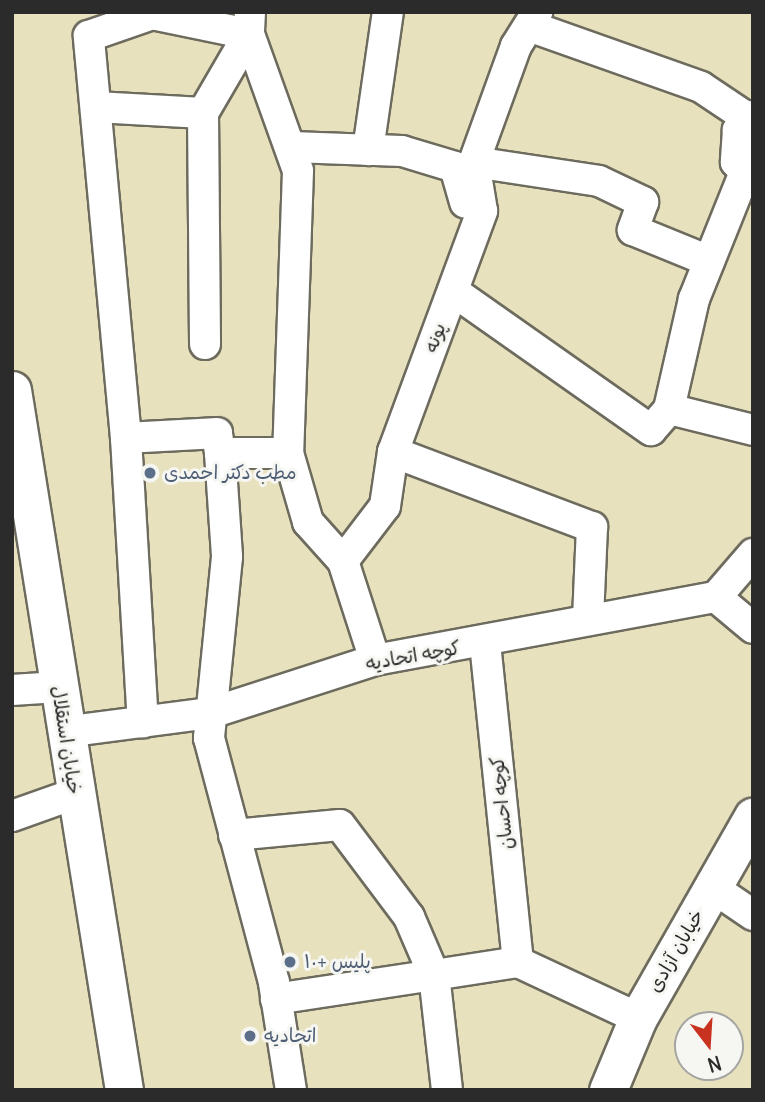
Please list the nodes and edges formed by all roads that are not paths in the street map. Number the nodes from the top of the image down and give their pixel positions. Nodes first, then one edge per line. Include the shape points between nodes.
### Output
1 (388, 12) edge
2 (533, 19) edge
3 (249, 23) edge
4 (96, 107) junction
5 (203, 113) junction
6 (751, 118) edge
7 (292, 147) junction
8 (368, 150) junction
9 (474, 162) junction
10 (749, 176) edge
11 (482, 211) junction
12 (709, 261) junction
13 (453, 291) junction
14 (205, 344) dead end
15 (12, 390) edge
16 (669, 409) junction
17 (753, 430) edge
18 (126, 438) junction
19 (17, 451) edge
20 (393, 452) junction
21 (220, 453) junction
22 (288, 453) junction
23 (753, 554) edge
24 (343, 561) junction
25 (716, 597) junction
26 (588, 618) junction
27 (753, 628) edge
28 (485, 643) junction
29 (375, 660) junction
30 (58, 687) junction
31 (12, 690) edge
32 (211, 713) junction
33 (143, 722) junction
34 (64, 732) junction
35 (74, 794) junction
36 (12, 816) edge
37 (753, 816) edge
38 (234, 835) junction
39 (712, 887) junction
40 (753, 915) edge
41 (519, 962) junction
42 (435, 975) junction
43 (276, 999) junction
44 (638, 1018) junction
45 (618, 1088) edge
46 (124, 1090) edge
47 (291, 1090) edge
48 (447, 1090) edge

1 - 8 street
2 - 6 street via 701,87
2 - 9 street
3 - 4 street via 152,14 89,36
3 - 5 street
3 - 7 street
4 - 5 street
4 - 18 street
5 - 14 street
6 - 10 street via 738,130 736,162
7 - 8 street
7 - 22 street via 298,171
8 - 11 street via 402,151 455,167 466,207
9 - 11 street, پونه
9 - 12 street via 599,181 643,202 633,230
10 - 12 street
11 - 13 street, پونه
12 - 16 street via 694,299
13 - 16 street via 651,430
13 - 20 street, پونه
15 - 19 street, خیابان استقلال
16 - 17 street
18 - 21 street via 217,433
18 - 33 street
19 - 30 street, خیابان استقلال
20 - 24 street, پونه via 385,506
20 - 26 street via 592,527
21 - 22 street
21 - 32 street via 227,557
22 - 24 street via 308,522
23 - 25 street
24 - 29 street
25 - 26 street, کوچه اتحادیه
25 - 27 street
26 - 28 street, کوچه اتحادیه
28 - 29 street, کوچه اتحادیه
28 - 41 street, کوچه احسان
29 - 32 street, کوچه اتحادیه
30 - 31 street
30 - 34 street, خیابان استقلال
32 - 33 street, کوچه اتحادیه
32 - 38 street via 209,738
33 - 34 street, کوچه اتحادیه
34 - 35 street, خیابان استقلال
35 - 36 street
35 - 46 street, خیابان استقلال
37 - 39 street, خیابان آزادی
38 - 42 street via 340,825 409,917
38 - 43 street
39 - 40 street
39 - 44 street, خیابان آزادی
41 - 42 street
41 - 44 street
42 - 43 street
42 - 48 street
43 - 47 street
44 - 45 street, خیابان آزادی

